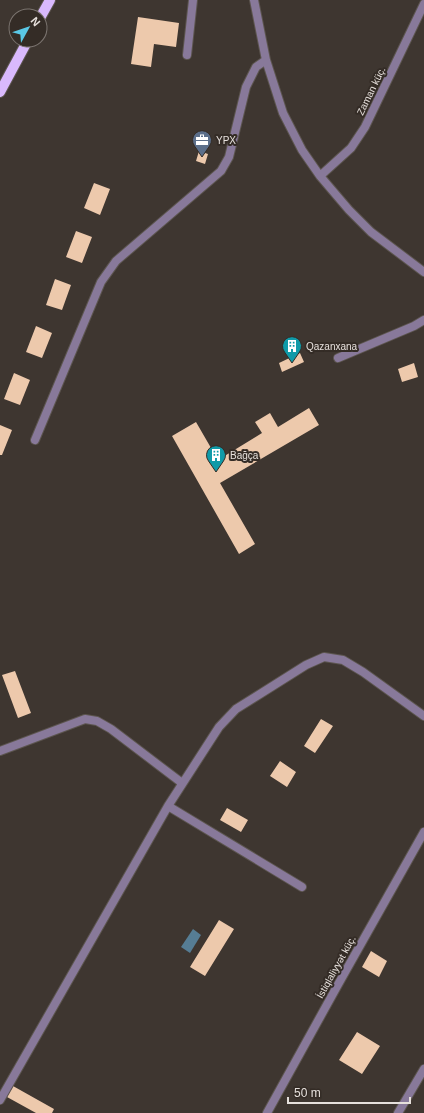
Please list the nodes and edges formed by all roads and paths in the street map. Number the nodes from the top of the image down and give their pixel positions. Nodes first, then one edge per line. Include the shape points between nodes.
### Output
1 (193, 0) edge
2 (254, 0) edge
3 (424, 4) edge
4 (24, 48) edge
5 (187, 55) dead end
6 (266, 60) junction
7 (0, 92) edge
8 (320, 176) junction
9 (424, 272) edge
10 (424, 320) edge
11 (338, 358) dead end
12 (36, 440) dead end
13 (424, 716) edge
14 (0, 751) edge
15 (182, 783) junction
16 (168, 806) junction
17 (424, 832) edge
18 (302, 887) dead end
19 (424, 1069) edge
20 (0, 1100) edge
21 (267, 1113) edge
22 (398, 1113) edge

1 - 5 street
2 - 6 street
3 - 8 street, Zaman küç. via 365,127 351,148
4 - 7 main road
6 - 8 street via 283,113 302,150
6 - 12 street via 256,67 246,87 229,157 221,171 116,261 101,282
8 - 9 street via 371,232
10 - 11 street
13 - 15 street via 343,660 324,657 306,665 236,709 219,727
14 - 15 street via 85,720 97,721
15 - 16 street
16 - 18 street
16 - 20 street
17 - 21 street, İstiqlaliyyət küç.
19 - 22 street

